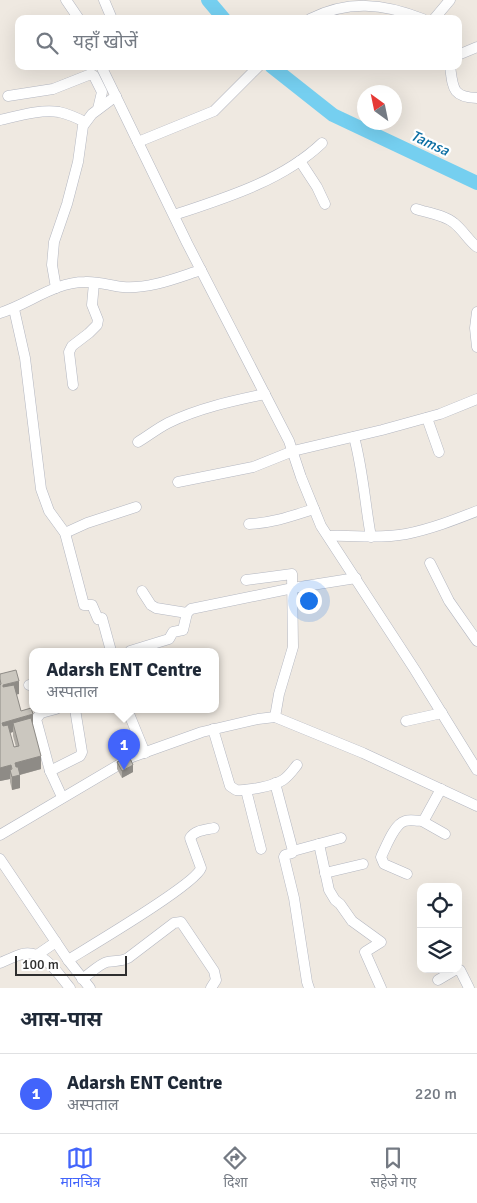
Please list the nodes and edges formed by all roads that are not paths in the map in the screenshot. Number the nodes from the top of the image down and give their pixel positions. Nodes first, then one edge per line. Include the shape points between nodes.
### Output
1 (66, 0) edge
2 (104, 0) edge
3 (444, 2) edge
4 (76, 15) edge
5 (110, 15) edge
6 (317, 15) edge
7 (413, 15) edge
8 (436, 15) edge
9 (477, 47) edge
10 (462, 53) edge
11 (103, 70) edge
12 (255, 70) edge
13 (451, 70) edge
14 (8, 96) dead end
15 (116, 96) junction
16 (477, 98) edge
17 (98, 109) junction
18 (0, 120) edge
19 (85, 122) junction
20 (138, 142) junction
21 (322, 143) dead end
22 (300, 161) junction
23 (325, 204) dead end
24 (416, 210) dead end
25 (174, 215) junction
26 (477, 247) edge
27 (201, 270) junction
28 (94, 283) junction
29 (56, 288) junction
30 (14, 309) junction
31 (477, 312) edge
32 (0, 313) edge
33 (477, 347) edge
34 (73, 386) dead end
35 (265, 394) junction
36 (477, 399) edge
37 (427, 418) junction
38 (354, 437) junction
39 (138, 442) dead end
40 (293, 451) junction
41 (439, 452) dead end
42 (178, 482) dead end
43 (136, 507) dead end
44 (314, 508) junction
45 (477, 511) edge
46 (249, 524) dead end
47 (65, 533) junction
48 (328, 536) junction
49 (371, 537) junction
50 (430, 563) dead end
51 (356, 578) junction
52 (246, 580) dead end
53 (293, 588) junction
54 (142, 591) dead end
55 (186, 613) junction
56 (477, 642) edge
57 (110, 648) edge
58 (140, 648) edge
59 (41, 713) edge
60 (76, 713) edge
61 (129, 713) edge
62 (442, 713) junction
63 (275, 717) junction
64 (406, 721) dead end
65 (213, 729) junction
66 (145, 753) junction
67 (297, 765) dead end
68 (477, 770) edge
69 (50, 771) junction
70 (276, 783) junction
71 (440, 789) junction
72 (246, 790) junction
73 (62, 798) junction
74 (477, 806) edge
75 (422, 821) junction
76 (214, 828) dead end
77 (445, 834) dead end
78 (0, 835) edge
79 (341, 838) dead end
80 (318, 844) junction
81 (261, 849) dead end
82 (293, 851) junction
83 (0, 859) edge
84 (363, 864) dead end
85 (325, 873) junction
86 (407, 874) dead end
87 (56, 942) junction
88 (37, 955) junction
89 (68, 960) junction
90 (0, 962) edge
91 (82, 979) junction
92 (438, 980) dead end
93 (68, 987) edge
94 (90, 988) edge
95 (211, 988) edge
96 (309, 988) edge
97 (381, 988) edge
98 (469, 988) edge

1 - 4 street
2 - 5 street
3 - 8 street
6 - 7 street via 349,4 397,9
9 - 10 street
11 - 15 street
12 - 20 street via 214,110
13 - 16 street via 457,94
14 - 17 street via 63,86 91,74 102,92
15 - 17 street
15 - 20 street
17 - 19 street
18 - 19 street via 54,111
19 - 29 street via 68,204 54,242 52,265
20 - 25 street
21 - 22 street
22 - 23 street
22 - 25 street via 245,189
24 - 26 street via 455,223
25 - 27 street
27 - 28 street via 156,285 125,287
27 - 35 street
28 - 29 street
28 - 34 street via 92,305 97,325 68,352
29 - 30 street
30 - 32 street
30 - 47 street via 25,358 41,489 49,511
31 - 33 street
35 - 39 street via 181,417
35 - 40 street
36 - 37 street
37 - 38 street
37 - 41 street
38 - 40 street
38 - 49 street
40 - 42 street via 253,466
40 - 44 street
43 - 47 street
44 - 46 street via 267,523
44 - 48 street
45 - 49 street via 432,528
47 - 57 street via 84,605 92,605 98,618 102,618
48 - 49 street
48 - 51 street
50 - 56 street
51 - 53 street
51 - 62 street
52 - 53 street via 292,574
53 - 55 street via 191,609
53 - 63 street via 292,653
54 - 55 street via 156,608
55 - 58 street via 183,630 172,632 169,639
59 - 69 street via 36,719
60 - 69 street via 82,752
61 - 66 street
62 - 64 street
62 - 68 street
63 - 65 street
63 - 71 street
65 - 66 street
65 - 72 street via 230,786
66 - 73 street
67 - 70 street
69 - 73 street
70 - 72 street
70 - 82 street
71 - 74 street
71 - 75 street
72 - 81 street
73 - 78 street
75 - 77 street
75 - 86 street via 399,824 381,857 384,864
76 - 89 street via 199,831 190,838 200,868 196,876
79 - 80 street
80 - 82 street
80 - 85 street
82 - 96 street via 284,857
83 - 87 street
84 - 85 street
85 - 97 street via 329,890 352,921 382,942 365,952
87 - 88 street
87 - 89 street
88 - 90 street via 24,954
88 - 93 street via 46,960
89 - 91 street
91 - 94 street
91 - 95 street via 104,963 123,961 181,922 214,971 216,980
92 - 98 street via 460,970

